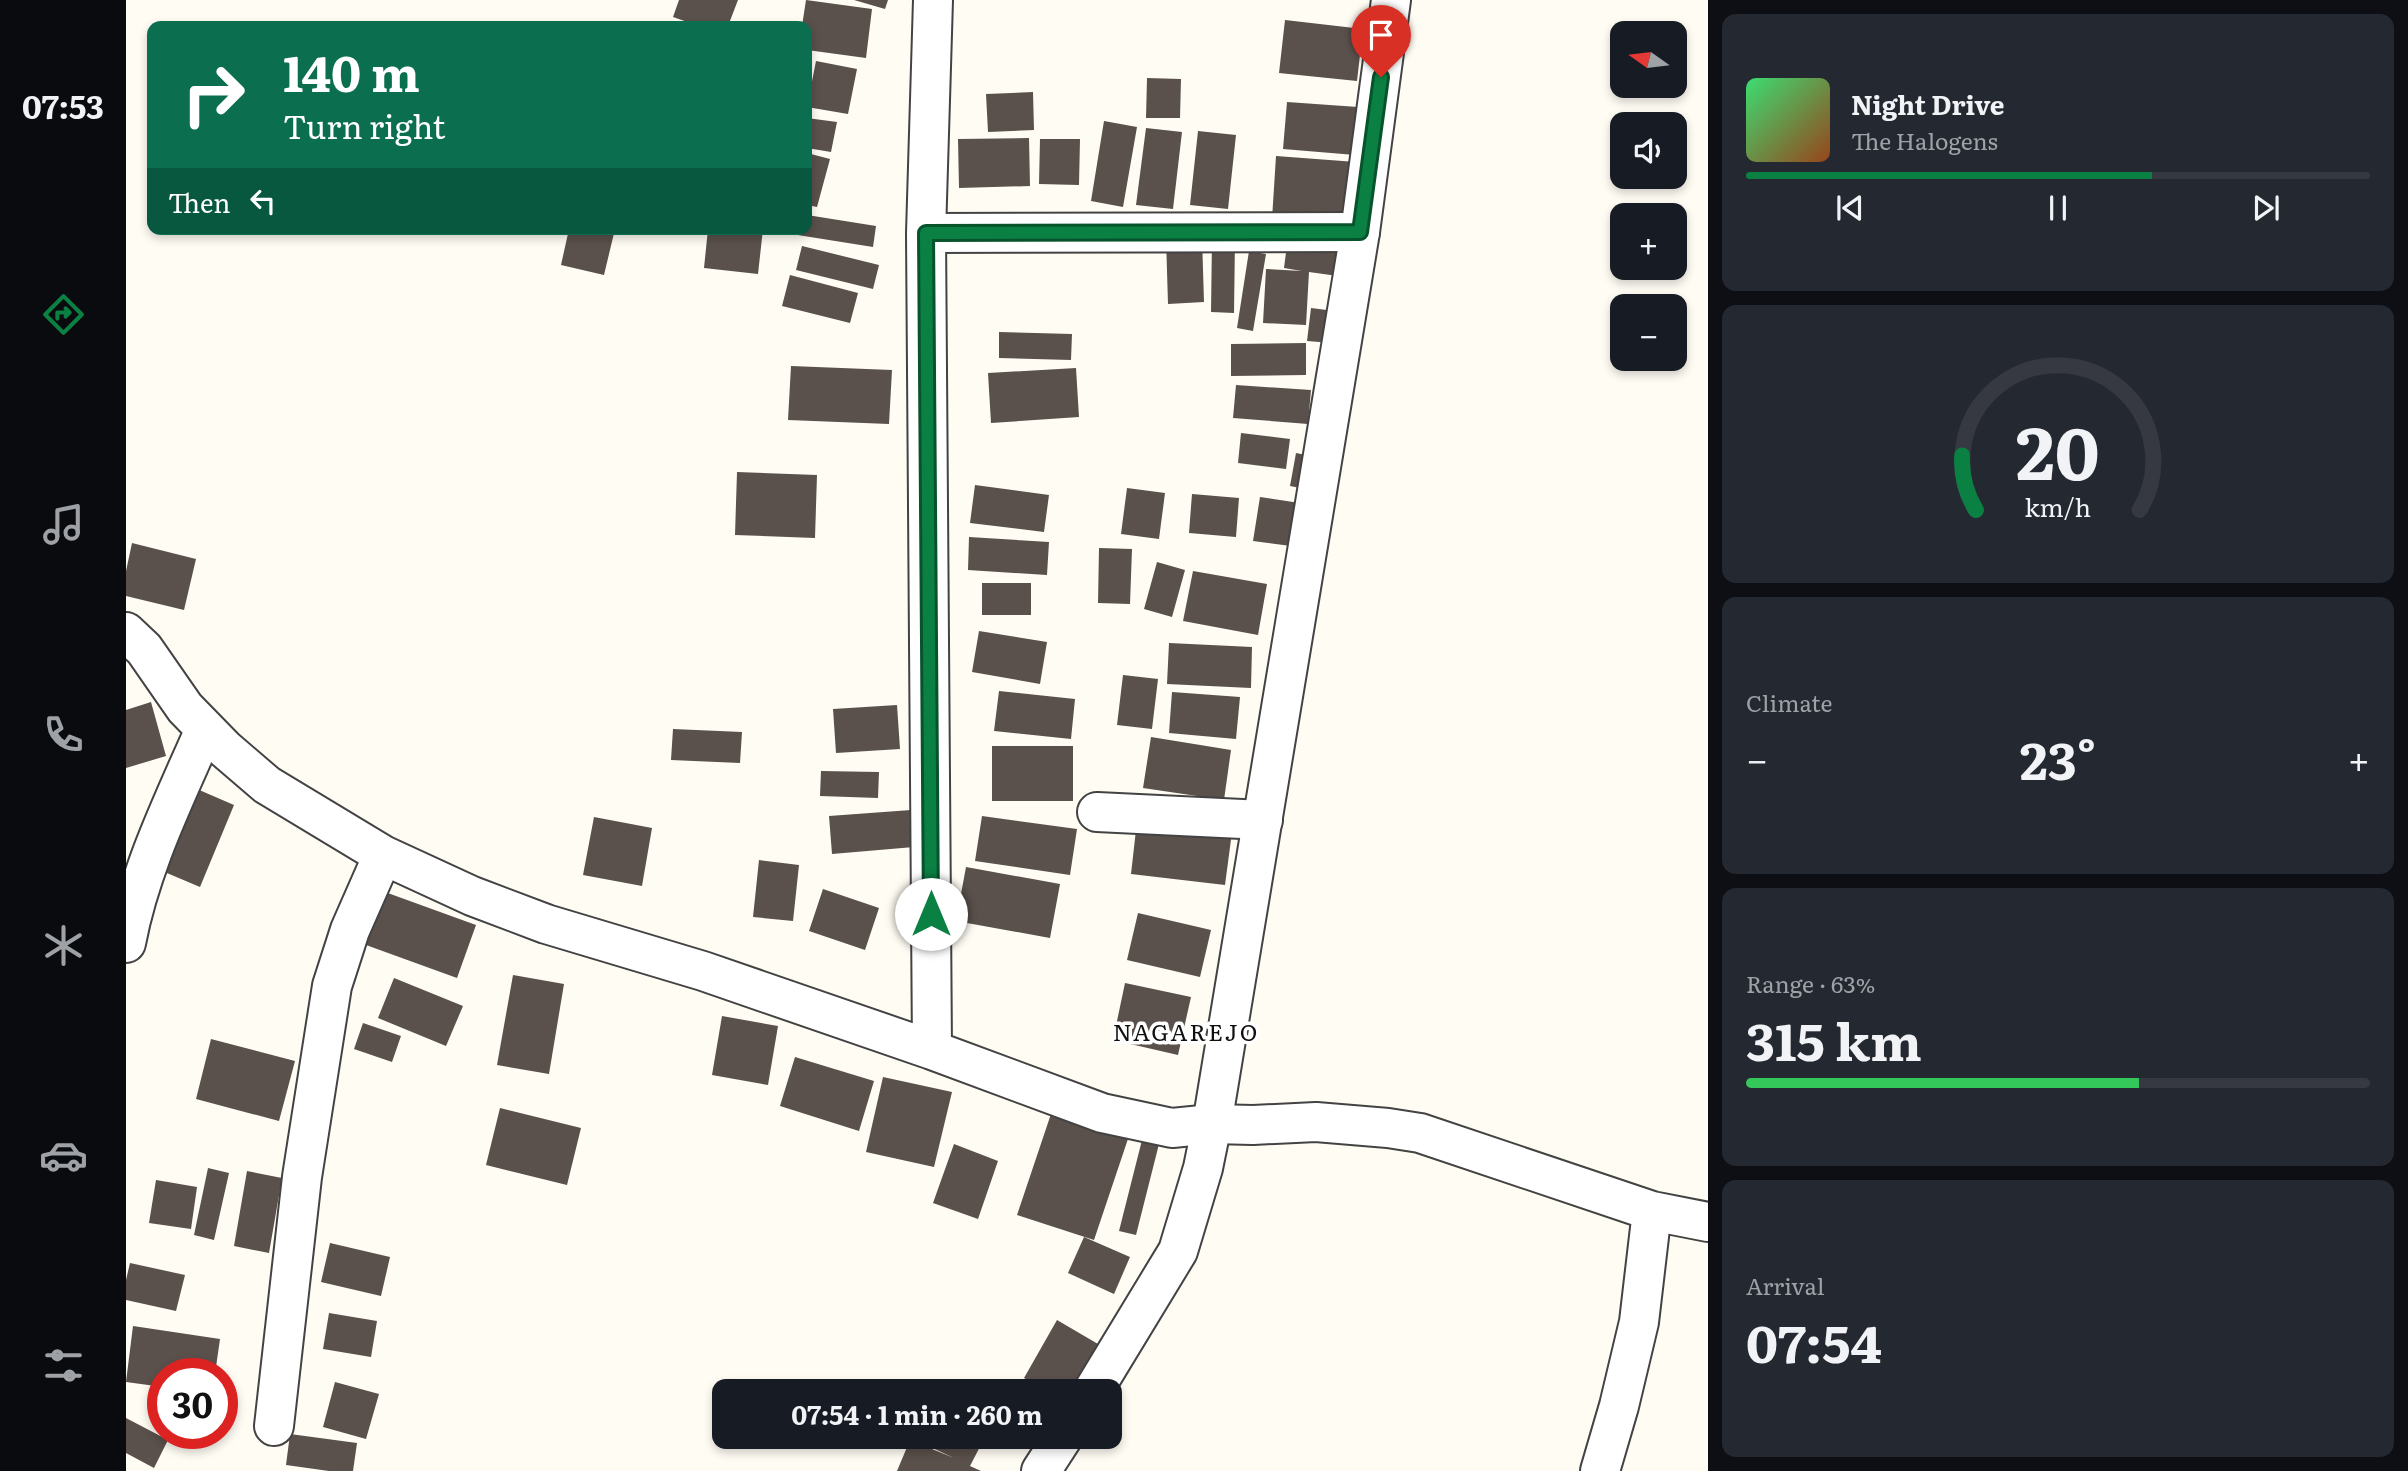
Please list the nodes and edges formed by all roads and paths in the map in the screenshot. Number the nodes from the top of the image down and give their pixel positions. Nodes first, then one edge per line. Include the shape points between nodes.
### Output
1 (933, 0) edge
2 (1391, 0) edge
3 (1360, 232) junction
4 (926, 233) junction
5 (126, 632) edge
6 (205, 729) junction
7 (1097, 812) dead end
8 (1263, 820) junction
9 (383, 855) junction
10 (126, 943) edge
11 (932, 1050) junction
12 (1212, 1124) junction
13 (1652, 1211) junction
14 (1708, 1222) edge
15 (1100, 1379) edge
16 (274, 1426) dead end
17 (1055, 1449) edge
18 (1041, 1471) edge
19 (1600, 1471) edge

1 - 4 street
2 - 3 street
3 - 4 street
3 - 8 street
4 - 11 street
5 - 6 street
6 - 9 street via 267,785
6 - 10 street via 166,817
7 - 8 street
8 - 12 street
9 - 11 street via 546,924 703,971
9 - 16 street via 351,930 330,999 302,1177
11 - 12 street via 1102,1113 1172,1128
12 - 13 street via 1316,1122 1420,1133
12 - 15 street via 1178,1251
13 - 14 street
13 - 19 street via 1639,1322
17 - 18 street

